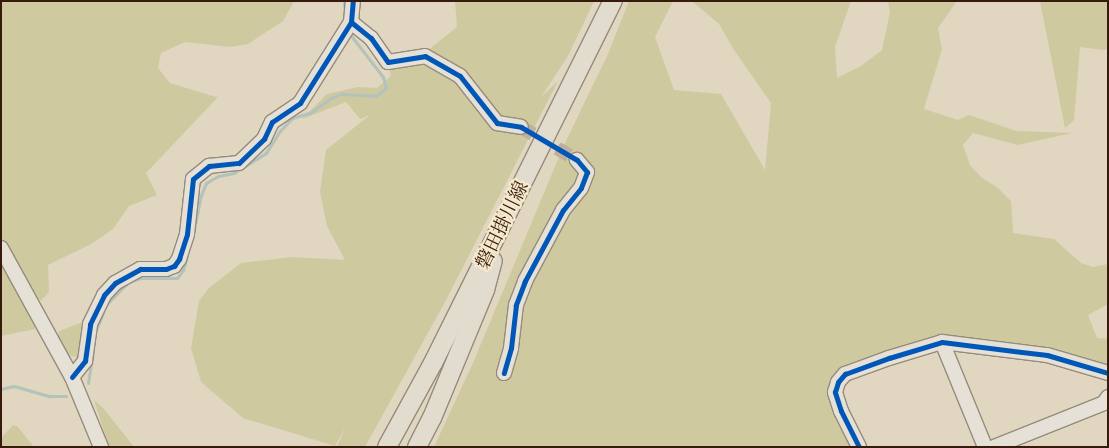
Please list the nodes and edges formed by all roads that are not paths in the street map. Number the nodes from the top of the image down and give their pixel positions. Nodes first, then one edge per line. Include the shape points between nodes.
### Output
1 (353, 1) edge
2 (613, 1) edge
3 (348, 26) junction
4 (521, 128) tunnel mouth
5 (577, 160) tunnel mouth
6 (505, 220) junction
7 (1, 248) edge
8 (942, 342) junction
9 (433, 363) junction
10 (504, 373) dead end
11 (1108, 373) edge
12 (72, 377) junction
13 (1108, 397) edge
14 (101, 447) edge
15 (378, 447) edge
16 (387, 447) edge
17 (417, 447) edge
18 (859, 447) edge
19 (986, 447) edge
20 (994, 447) edge

1 - 3 street
2 - 6 main road, 磐田掛川線
3 - 4 street via 371,38 388,62 425,56 460,76 497,123
3 - 12 street via 300,104 272,122 264,139 239,164 209,166 193,179 187,234 179,259 166,269 140,269 115,283 104,295 90,324 85,361
5 - 10 street via 587,172 581,188 563,210 525,281 516,305 511,348
6 - 9 main road, 磐田掛川線
6 - 17 main road via 485,290
7 - 12 street
8 - 11 street via 1047,355
8 - 18 street via 846,374 838,382 834,394
8 - 19 street
9 - 15 main road via 411,390
9 - 16 main road, 磐田掛川線
12 - 14 street
13 - 20 street via 1104,403

